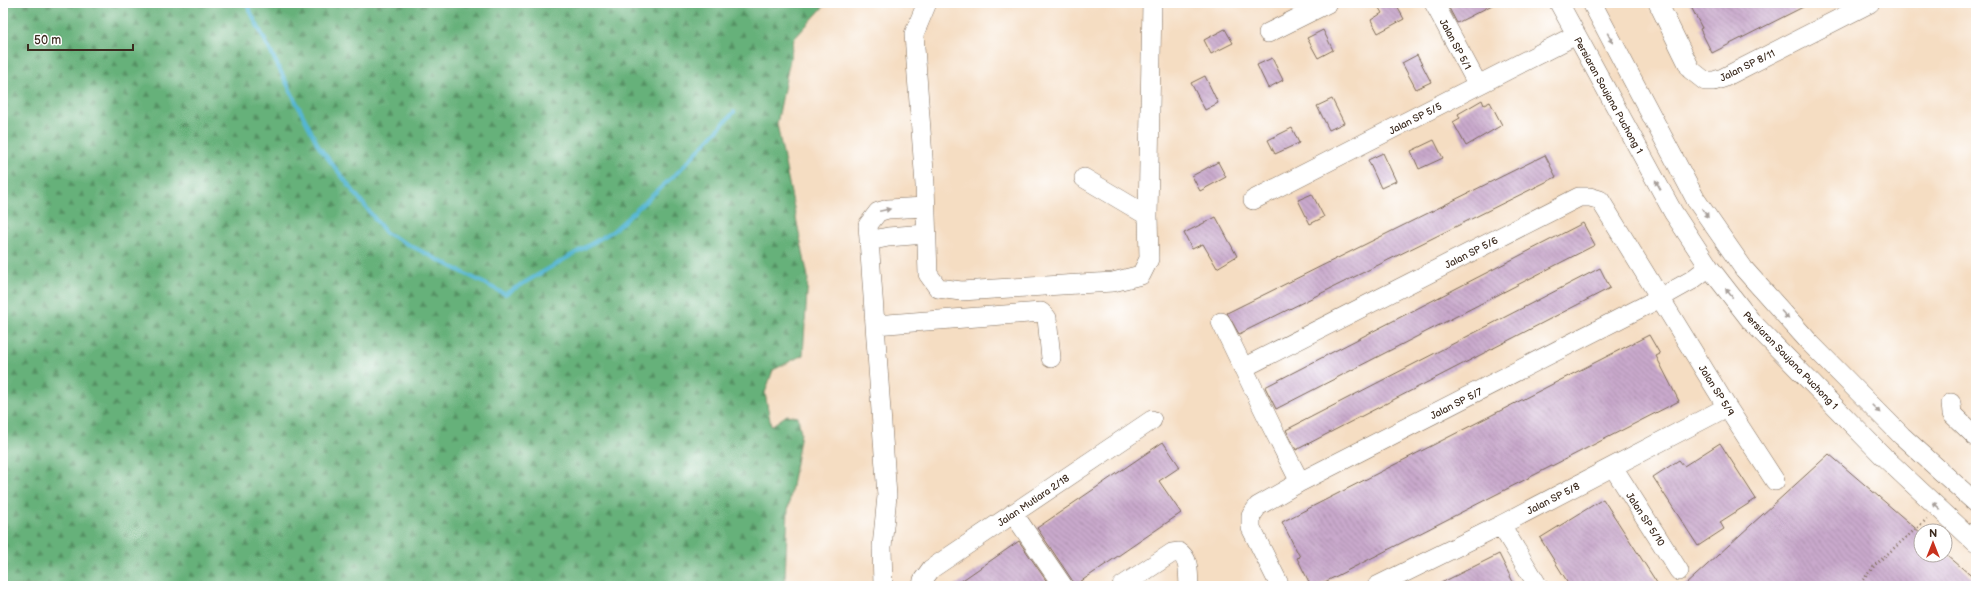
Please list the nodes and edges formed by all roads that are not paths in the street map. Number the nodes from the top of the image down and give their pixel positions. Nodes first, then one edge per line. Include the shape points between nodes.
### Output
1 (927, 3) edge
2 (1152, 3) edge
3 (1328, 3) edge
4 (1434, 3) edge
5 (1559, 3) edge
6 (1592, 3) edge
7 (1658, 3) edge
8 (1861, 5) edge
9 (1268, 33) dead end
10 (1576, 35) junction
11 (1478, 85) junction
12 (1084, 178) dead end
13 (1253, 200) dead end
14 (925, 207) junction
15 (1148, 216) junction
16 (926, 234) junction
17 (869, 241) junction
18 (1709, 267) junction
19 (1660, 298) junction
20 (1221, 322) dead end
21 (875, 325) junction
22 (1051, 358) dead end
23 (1243, 368) junction
24 (1951, 402) dead end
25 (1728, 407) junction
26 (1152, 420) dead end
27 (1976, 437) edge
28 (1613, 467) junction
29 (1775, 481) dead end
30 (1300, 482) junction
31 (1976, 503) edge
32 (1013, 513) junction
33 (1501, 525) junction
34 (1976, 543) edge
35 (1679, 571) dead end
36 (883, 586) edge
37 (922, 586) edge
38 (1063, 586) edge
39 (1122, 586) edge
40 (1189, 586) edge
41 (1280, 586) edge
42 (1377, 586) edge
43 (1538, 586) edge

1 - 14 street via 914,34
2 - 15 street
3 - 9 street
4 - 11 street, Jalan SP 5/1
5 - 10 street, Persiaran Saujana Puchong 1
6 -> 31 street via 1696,200 1744,269 1832,365 1902,436
7 - 8 street, Jalan SP 8/11 via 1691,70 1704,81 1723,78
10 - 11 street, Jalan SP 5/5
18 -> 10 street, Persiaran Saujana Puchong 1 via 1673,212
11 - 13 street, Jalan SP 5/5
12 - 15 street
14 - 16 street
17 -> 14 street via 868,225 878,212
15 - 16 street via 1149,259 1141,275 1113,282 961,291 938,288 928,274
16 - 17 street
17 - 21 street
18 - 19 street, Jalan SP 5/7
34 -> 18 street, Persiaran Saujana Puchong 1 via 1884,457 1751,320
19 - 23 street, Jalan SP 5/6 via 1600,200 1579,197
19 - 25 street, Jalan SP 5/9
19 - 30 street, Jalan SP 5/7
20 - 23 street
21 - 22 street via 1041,312 1047,318
21 - 36 street via 887,496 882,546
23 - 30 street
24 - 27 street via 1952,414
25 - 28 street, Jalan SP 5/8
25 - 29 street, Jalan SP 5/9
26 - 32 street, Jalan Mutiara 2/18
28 - 33 street, Jalan SP 5/8
28 - 35 street, Jalan SP 5/10
30 - 41 street, Jalan SP 5/7 via 1258,506 1251,516 1251,528
32 - 37 street, Jalan Mutiara 2/18 via 931,569
32 - 38 street
33 - 42 street, Jalan SP 5/8
33 - 43 street
39 - 40 street via 1172,553 1179,552 1184,556

